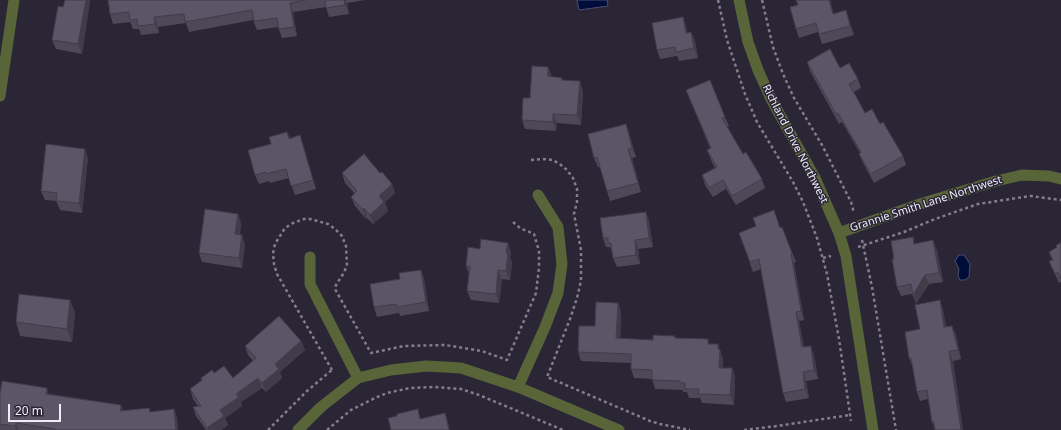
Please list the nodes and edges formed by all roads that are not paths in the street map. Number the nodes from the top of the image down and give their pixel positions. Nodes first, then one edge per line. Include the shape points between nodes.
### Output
1 (14, 0) edge
2 (739, 0) edge
3 (0, 96) edge
4 (1061, 179) edge
5 (538, 195) dead end
6 (839, 233) junction
7 (310, 257) dead end
8 (358, 378) junction
9 (518, 387) junction
10 (298, 430) edge
11 (619, 430) edge
12 (874, 430) edge

1 - 3 street
2 - 6 street, Richland Drive Northwest via 748,42 760,76 815,178
4 - 6 street, Grannie Smith Lane Northwest via 1022,175 996,181 920,204
5 - 9 street via 558,227 562,264 558,293
6 - 12 street, Richland Drive Northwest via 846,256
7 - 8 street via 310,284
8 - 9 street via 391,370 426,366 461,368
8 - 10 street via 321,407
9 - 11 street

